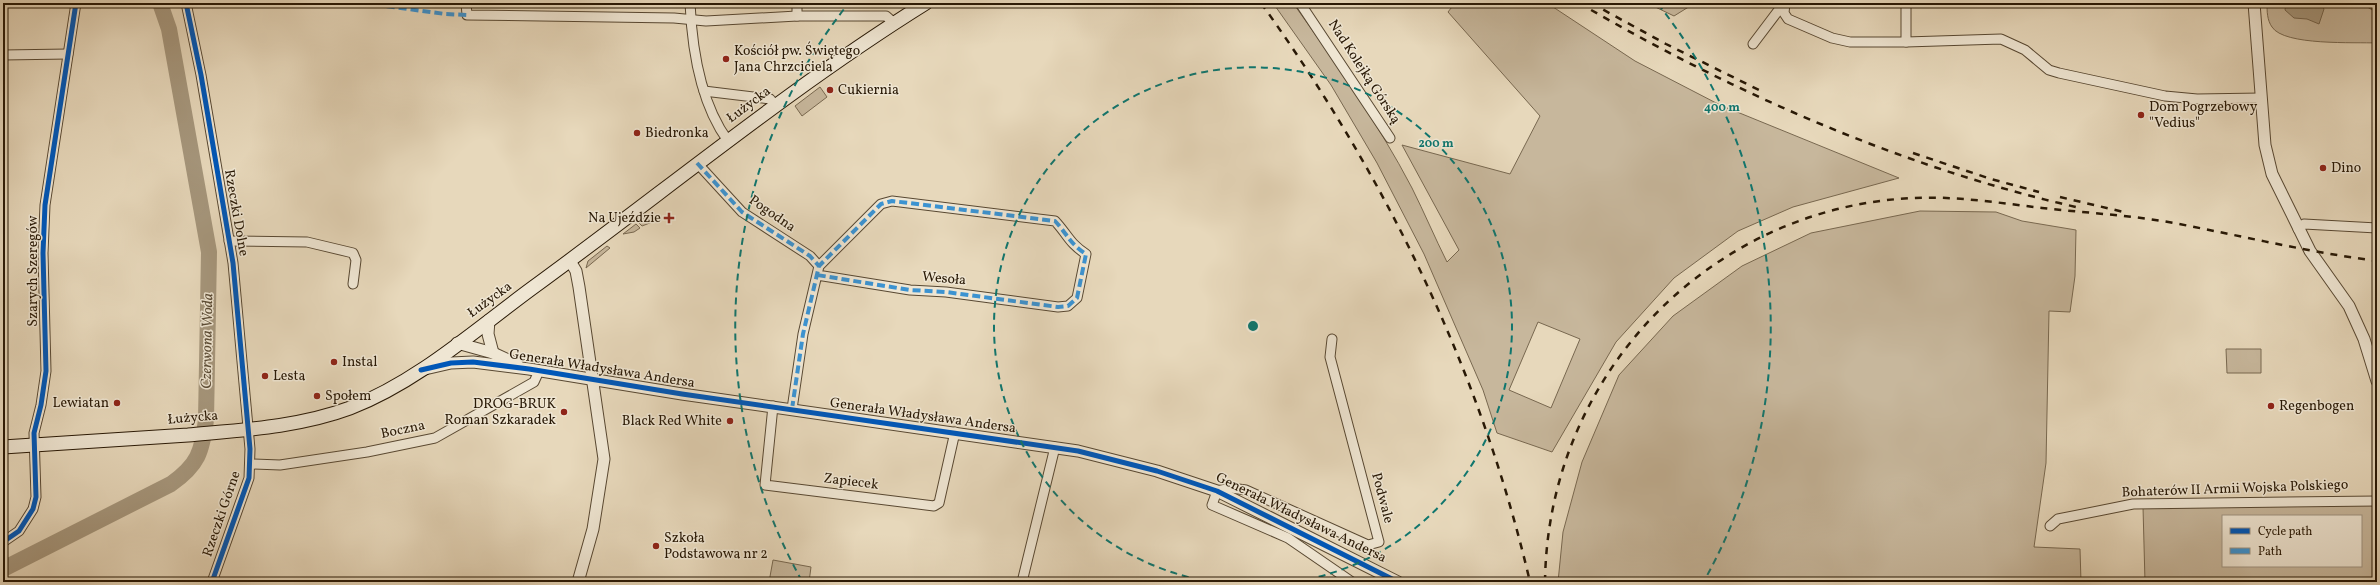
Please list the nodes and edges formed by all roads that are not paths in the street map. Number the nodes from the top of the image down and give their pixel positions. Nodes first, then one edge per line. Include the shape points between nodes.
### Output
1 (76, 3) edge
2 (186, 3) edge
3 (466, 3) edge
4 (690, 3) edge
5 (798, 3) edge
6 (926, 3) edge
7 (1300, 3) edge
8 (1784, 3) edge
9 (1906, 3) edge
10 (2254, 3) edge
11 (797, 16) junction
12 (691, 20) junction
13 (894, 23) junction
14 (1906, 42) junction
15 (1753, 44) dead end
16 (68, 54) junction
17 (3, 55) edge
18 (704, 91) junction
19 (2261, 98) junction
20 (775, 105) junction
21 (1390, 138) dead end
22 (728, 141) junction
23 (697, 163) junction
24 (2377, 228) edge
25 (2298, 229) junction
26 (229, 241) junction
27 (570, 261) junction
28 (818, 271) junction
29 (353, 284) dead end
30 (489, 320) junction
31 (1332, 339) dead end
32 (457, 343) junction
33 (493, 353) junction
34 (478, 363) junction
35 (421, 370) junction
36 (534, 370) junction
37 (593, 380) junction
38 (2377, 381) edge
39 (773, 406) junction
40 (792, 409) junction
41 (248, 429) junction
42 (955, 432) junction
43 (39, 444) junction
44 (3, 447) edge
45 (1055, 447) junction
46 (251, 464) junction
47 (1217, 491) junction
48 (2377, 501) edge
49 (2050, 526) dead end
50 (3, 542) edge
51 (212, 582) edge
52 (578, 582) edge
53 (1022, 582) edge
54 (1352, 582) edge
55 (1398, 582) edge

1 - 16 street, Szarych Szeregów
2 - 26 street, Rzeczki Dolne
3 - 12 street via 467,15
4 - 12 street
5 - 11 street
6 - 13 main road, Łużycka
7 - 21 street, Nad Kolejką Górską
8 - 14 street via 1784,13 1788,19 1832,38 1850,42
8 - 15 street
9 - 14 street
10 - 19 street
11 - 12 street
11 - 13 street via 886,16
12 - 18 street
13 - 20 main road, Łużycka
14 - 19 street via 2001,39 2024,50 2049,70 2059,73 2165,96 2197,99
16 - 17 street
16 - 43 street, Szarych Szeregów via 45,204 43,253 46,371 34,432
18 - 20 street via 770,99
18 - 22 street via 713,116
19 - 25 street via 2265,145 2272,174
20 - 22 main road, Łużycka
22 - 23 main road, Łużycka
23 - 27 main road, Łużycka
23 - 28 street, Pogodna via 742,212 810,256
24 - 25 street via 2304,224
25 - 38 street via 2314,258 2348,306 2366,345
26 - 29 street, Rzeczki Dolne via 307,242 354,253 356,260
26 - 41 street, Rzeczki Dolne
27 - 30 main road, Łużycka
27 - 37 street via 576,271
28 - 28 street, Wesoła via 881,204 892,201 1055,221 1071,244 1086,254 1077,298 1068,306 1058,307 946,292 910,290
28 - 40 street via 804,334
30 - 32 main road, Łużycka
30 - 33 street, Generała Władysława Andersa via 488,334
31 - 47 street, Podwale via 1330,357 1379,542 1368,545 1246,490 1231,488
32 - 33 street, Generała Władysława Andersa
32 - 34 street
32 - 35 main road, Łużycka
33 - 36 street, Generała Władysława Andersa
34 - 35 street, Generała Władysława Andersa via 451,364
34 - 36 street, Generała Władysława Andersa
35 - 41 main road, Łużycka via 350,408 308,420
36 - 37 street, Generała Władysława Andersa
36 - 46 street, Boczna via 534,382 435,438 367,452 280,465
37 - 39 street, Generała Władysława Andersa
37 - 52 street via 602,435 604,471 593,529
39 - 40 street, Generała Władysława Andersa
39 - 42 street, Zapiecek via 765,485 934,506 939,502
40 - 42 street, Generała Władysława Andersa
41 - 43 main road, Łużycka
41 - 46 street, Rzeczki Górne
42 - 45 street, Generała Władysława Andersa
43 - 44 main road, Łużycka
43 - 50 street, Szarych Szeregów via 34,509 19,531
45 - 47 street, Generała Władysława Andersa via 1157,471
45 - 53 street
46 - 51 street, Rzeczki Górne via 249,478
47 - 54 street via 1212,505 1288,538 1304,552
47 - 55 street, Generała Władysława Andersa
48 - 49 street, Bohaterów II Armii Wojska Polskiego via 2132,504 2058,519

